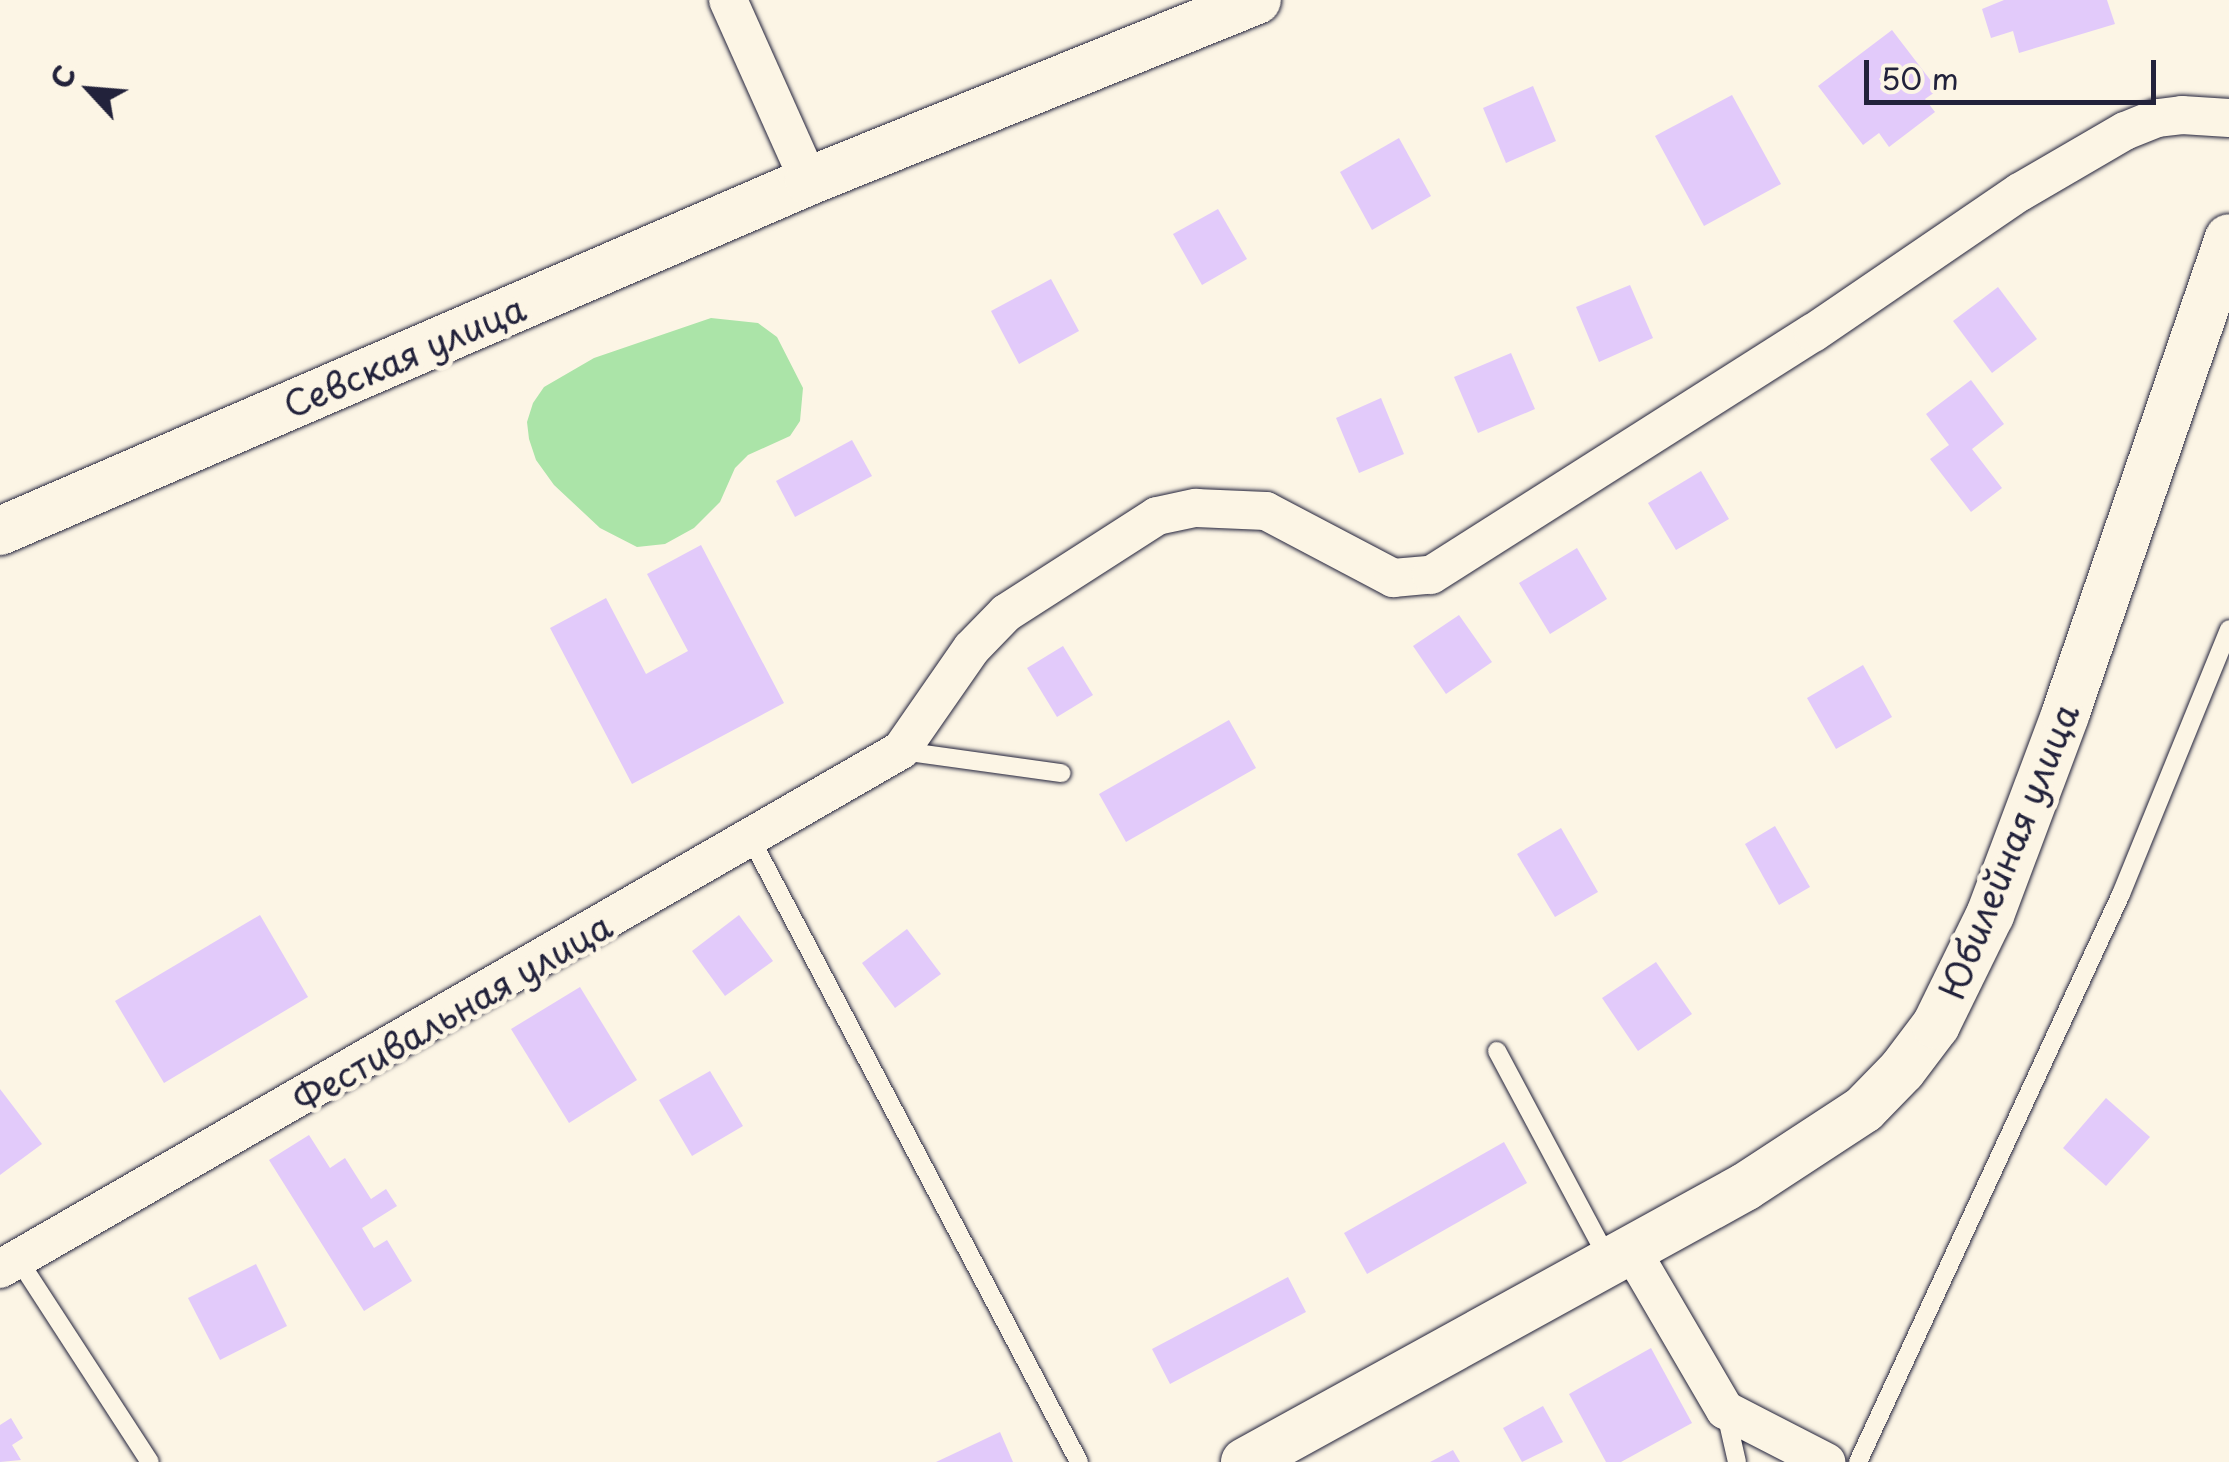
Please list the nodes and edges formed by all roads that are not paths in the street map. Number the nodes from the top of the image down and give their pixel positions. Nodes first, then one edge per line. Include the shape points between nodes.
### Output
1 (728, 0) edge
2 (1256, 0) edge
3 (2229, 118) edge
4 (809, 181) junction
5 (2229, 238) edge
6 (0, 531) edge
7 (2229, 629) edge
8 (901, 750) junction
9 (1061, 772) dead end
10 (751, 839) junction
11 (1497, 1052) dead end
12 (1621, 1257) junction
13 (9, 1264) edge
14 (1725, 1410) junction
15 (150, 1462) edge
16 (1080, 1462) edge
17 (1245, 1462) edge
18 (1737, 1462) edge
19 (1826, 1462) edge
20 (1858, 1462) edge

1 - 4 street
2 - 4 street, Севская улица
3 - 8 street via 2158,118 2065,166 1431,575 1394,578 1266,511 1196,508 1157,516 1006,613 972,648
4 - 6 street, Севская улица
5 - 12 street, Юбилейная улица via 2065,715 1990,915 1936,1025 1864,1109
7 - 20 lane via 2121,894
8 - 9 lane
8 - 10 street, Фестивальная улица
10 - 13 street, Фестивальная улица
10 - 16 lane
11 - 12 lane
12 - 14 street
12 - 17 street, Юбилейная улица
13 - 15 lane
14 - 18 lane
14 - 19 street

